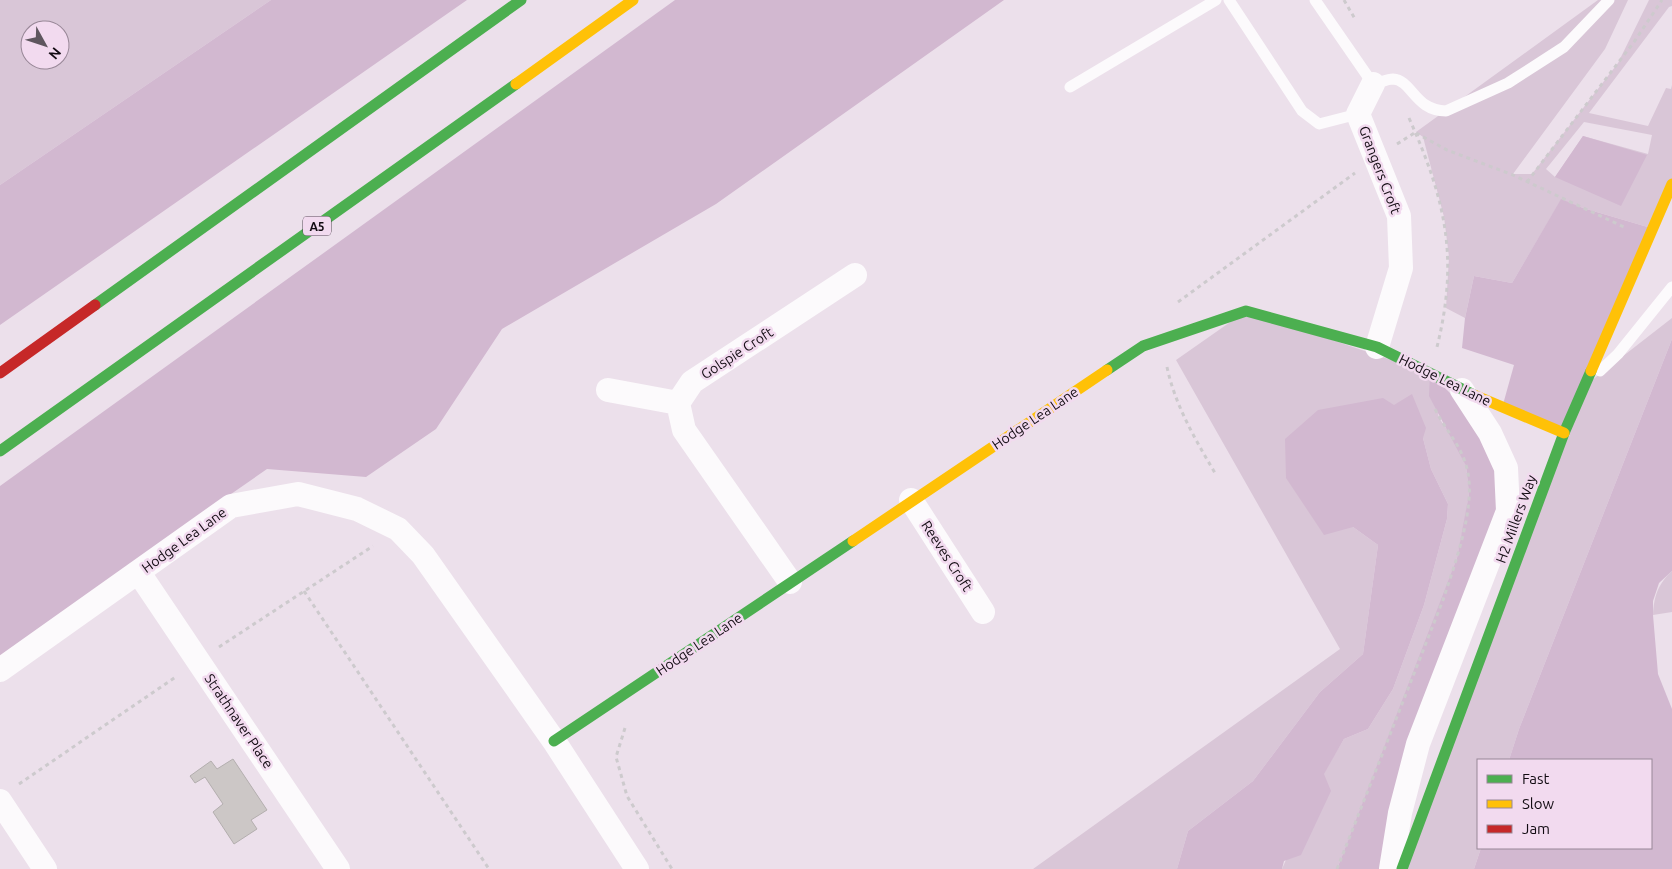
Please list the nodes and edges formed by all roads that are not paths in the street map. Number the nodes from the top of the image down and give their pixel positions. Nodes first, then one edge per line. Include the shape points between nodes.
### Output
1 (522, 0) edge
2 (633, 0) edge
3 (1216, 0) edge
4 (1229, 0) edge
5 (1315, 0) edge
6 (1609, 0) edge
7 (1373, 84) junction
8 (1070, 87) dead end
9 (1358, 114) junction
10 (1672, 184) edge
11 (855, 275) dead end
12 (1672, 287) edge
13 (1378, 347) junction
14 (0, 373) edge
15 (1582, 388) junction
16 (608, 390) dead end
17 (1462, 390) junction
18 (678, 403) junction
19 (1564, 433) junction
20 (0, 451) edge
21 (911, 500) junction
22 (139, 573) junction
23 (790, 582) junction
24 (983, 612) dead end
25 (0, 670) edge
26 (554, 741) junction
27 (0, 801) edge
28 (45, 869) edge
29 (338, 869) edge
30 (637, 869) edge
31 (1391, 869) edge
32 (1402, 869) edge

1 - 14 main road
2 - 20 main road, A5
3 - 8 lane
4 - 9 lane via 1302,111 1319,124
5 - 7 lane
6 - 7 lane via 1564,47 1500,87 1446,111 1435,111 1421,104 1401,81 1392,79
7 - 9 street, Grangers Croft
9 - 13 street, Grangers Croft via 1399,216 1401,268
10 - 15 main road, H2 Millers Way
11 - 18 street, Golspie Croft via 692,382
12 - 15 lane via 1618,354
13 - 17 main road, Hodge Lea Lane
13 - 21 main road, Hodge Lea Lane via 1246,311 1143,346
15 - 19 main road, H2 Millers Way
16 - 18 street
17 - 19 main road, Hodge Lea Lane
17 - 31 street via 1490,433 1506,468 1508,511 1418,744 1400,812
18 - 23 street via 684,430
19 - 32 main road, H2 Millers Way
21 - 23 main road, Hodge Lea Lane
21 - 24 street, Reeves Croft
22 - 25 street, Hodge Lea Lane
22 - 26 street, Hodge Lea Lane via 231,506 298,494 357,508 398,529 423,555
22 - 29 street, Strathnaver Place
23 - 26 main road, Hodge Lea Lane
26 - 30 street, Hodge Lea Lane
27 - 28 street

